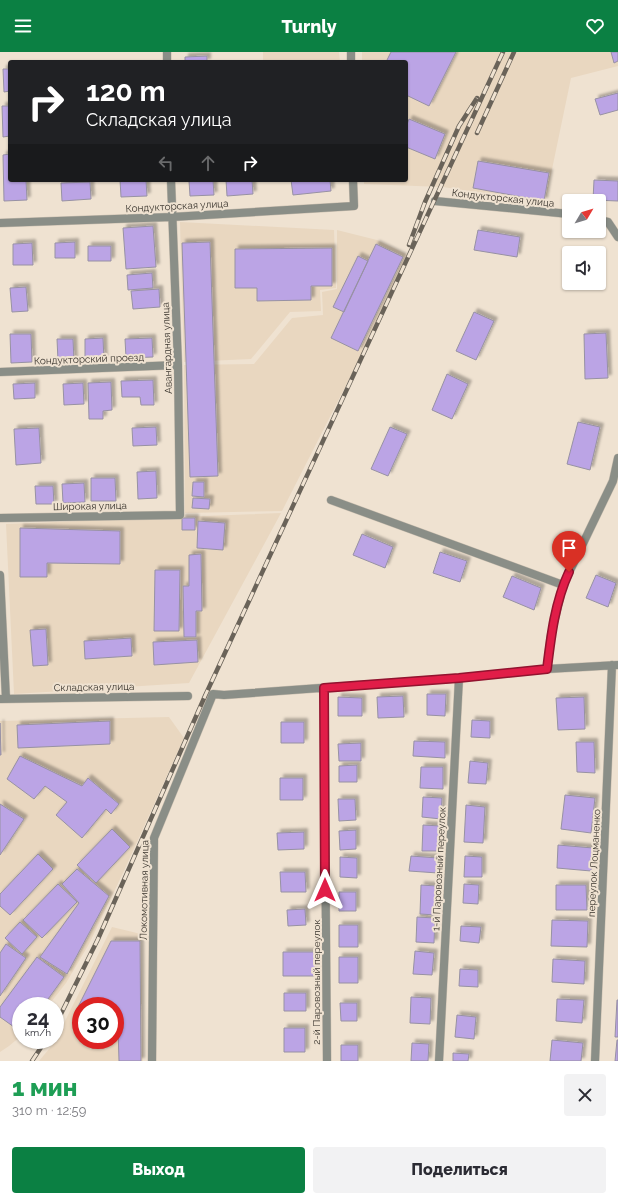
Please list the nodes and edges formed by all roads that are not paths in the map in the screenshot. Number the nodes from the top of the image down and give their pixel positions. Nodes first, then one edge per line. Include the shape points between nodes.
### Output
1 (170, 182) edge
2 (354, 182) edge
3 (435, 201) dead end
4 (562, 213) edge
5 (172, 217) junction
6 (606, 222) edge
7 (0, 223) edge
8 (618, 236) edge
9 (178, 365) junction
10 (0, 372) edge
11 (618, 458) edge
12 (616, 482) edge
13 (331, 500) dead end
14 (180, 515) joint
15 (0, 518) edge
16 (0, 575) edge
17 (563, 585) junction
18 (615, 665) edge
19 (547, 669) junction
20 (459, 678) junction
21 (324, 688) junction
22 (188, 696) dead end
23 (3, 699) edge
24 (152, 1061) edge
25 (327, 1061) edge
26 (439, 1061) edge
27 (595, 1061) edge

1 - 5 street, Авангардная улица
2 - 5 street, Кондукторская улица via 354,206
3 - 4 street, Кондукторская улица
5 - 7 street, Кондукторская улица
5 - 9 street, Авангардная улица
6 - 8 street
9 - 10 street, Кондукторский проезд
9 - 14 street, Авангардная улица
11 - 12 street
12 - 17 street
13 - 17 street
14 - 15 street, Широкая улица
16 - 23 street
17 - 19 street via 551,635
18 - 19 street
18 - 27 street, переулок Лоцманенко
19 - 20 street
20 - 21 street
20 - 26 street, 1-й Паровозный переулок
21 - 24 street, Локомотивная улица via 213,694 154,838
21 - 25 street, 2-й Паровозный переулок
22 - 23 street, Складская улица

